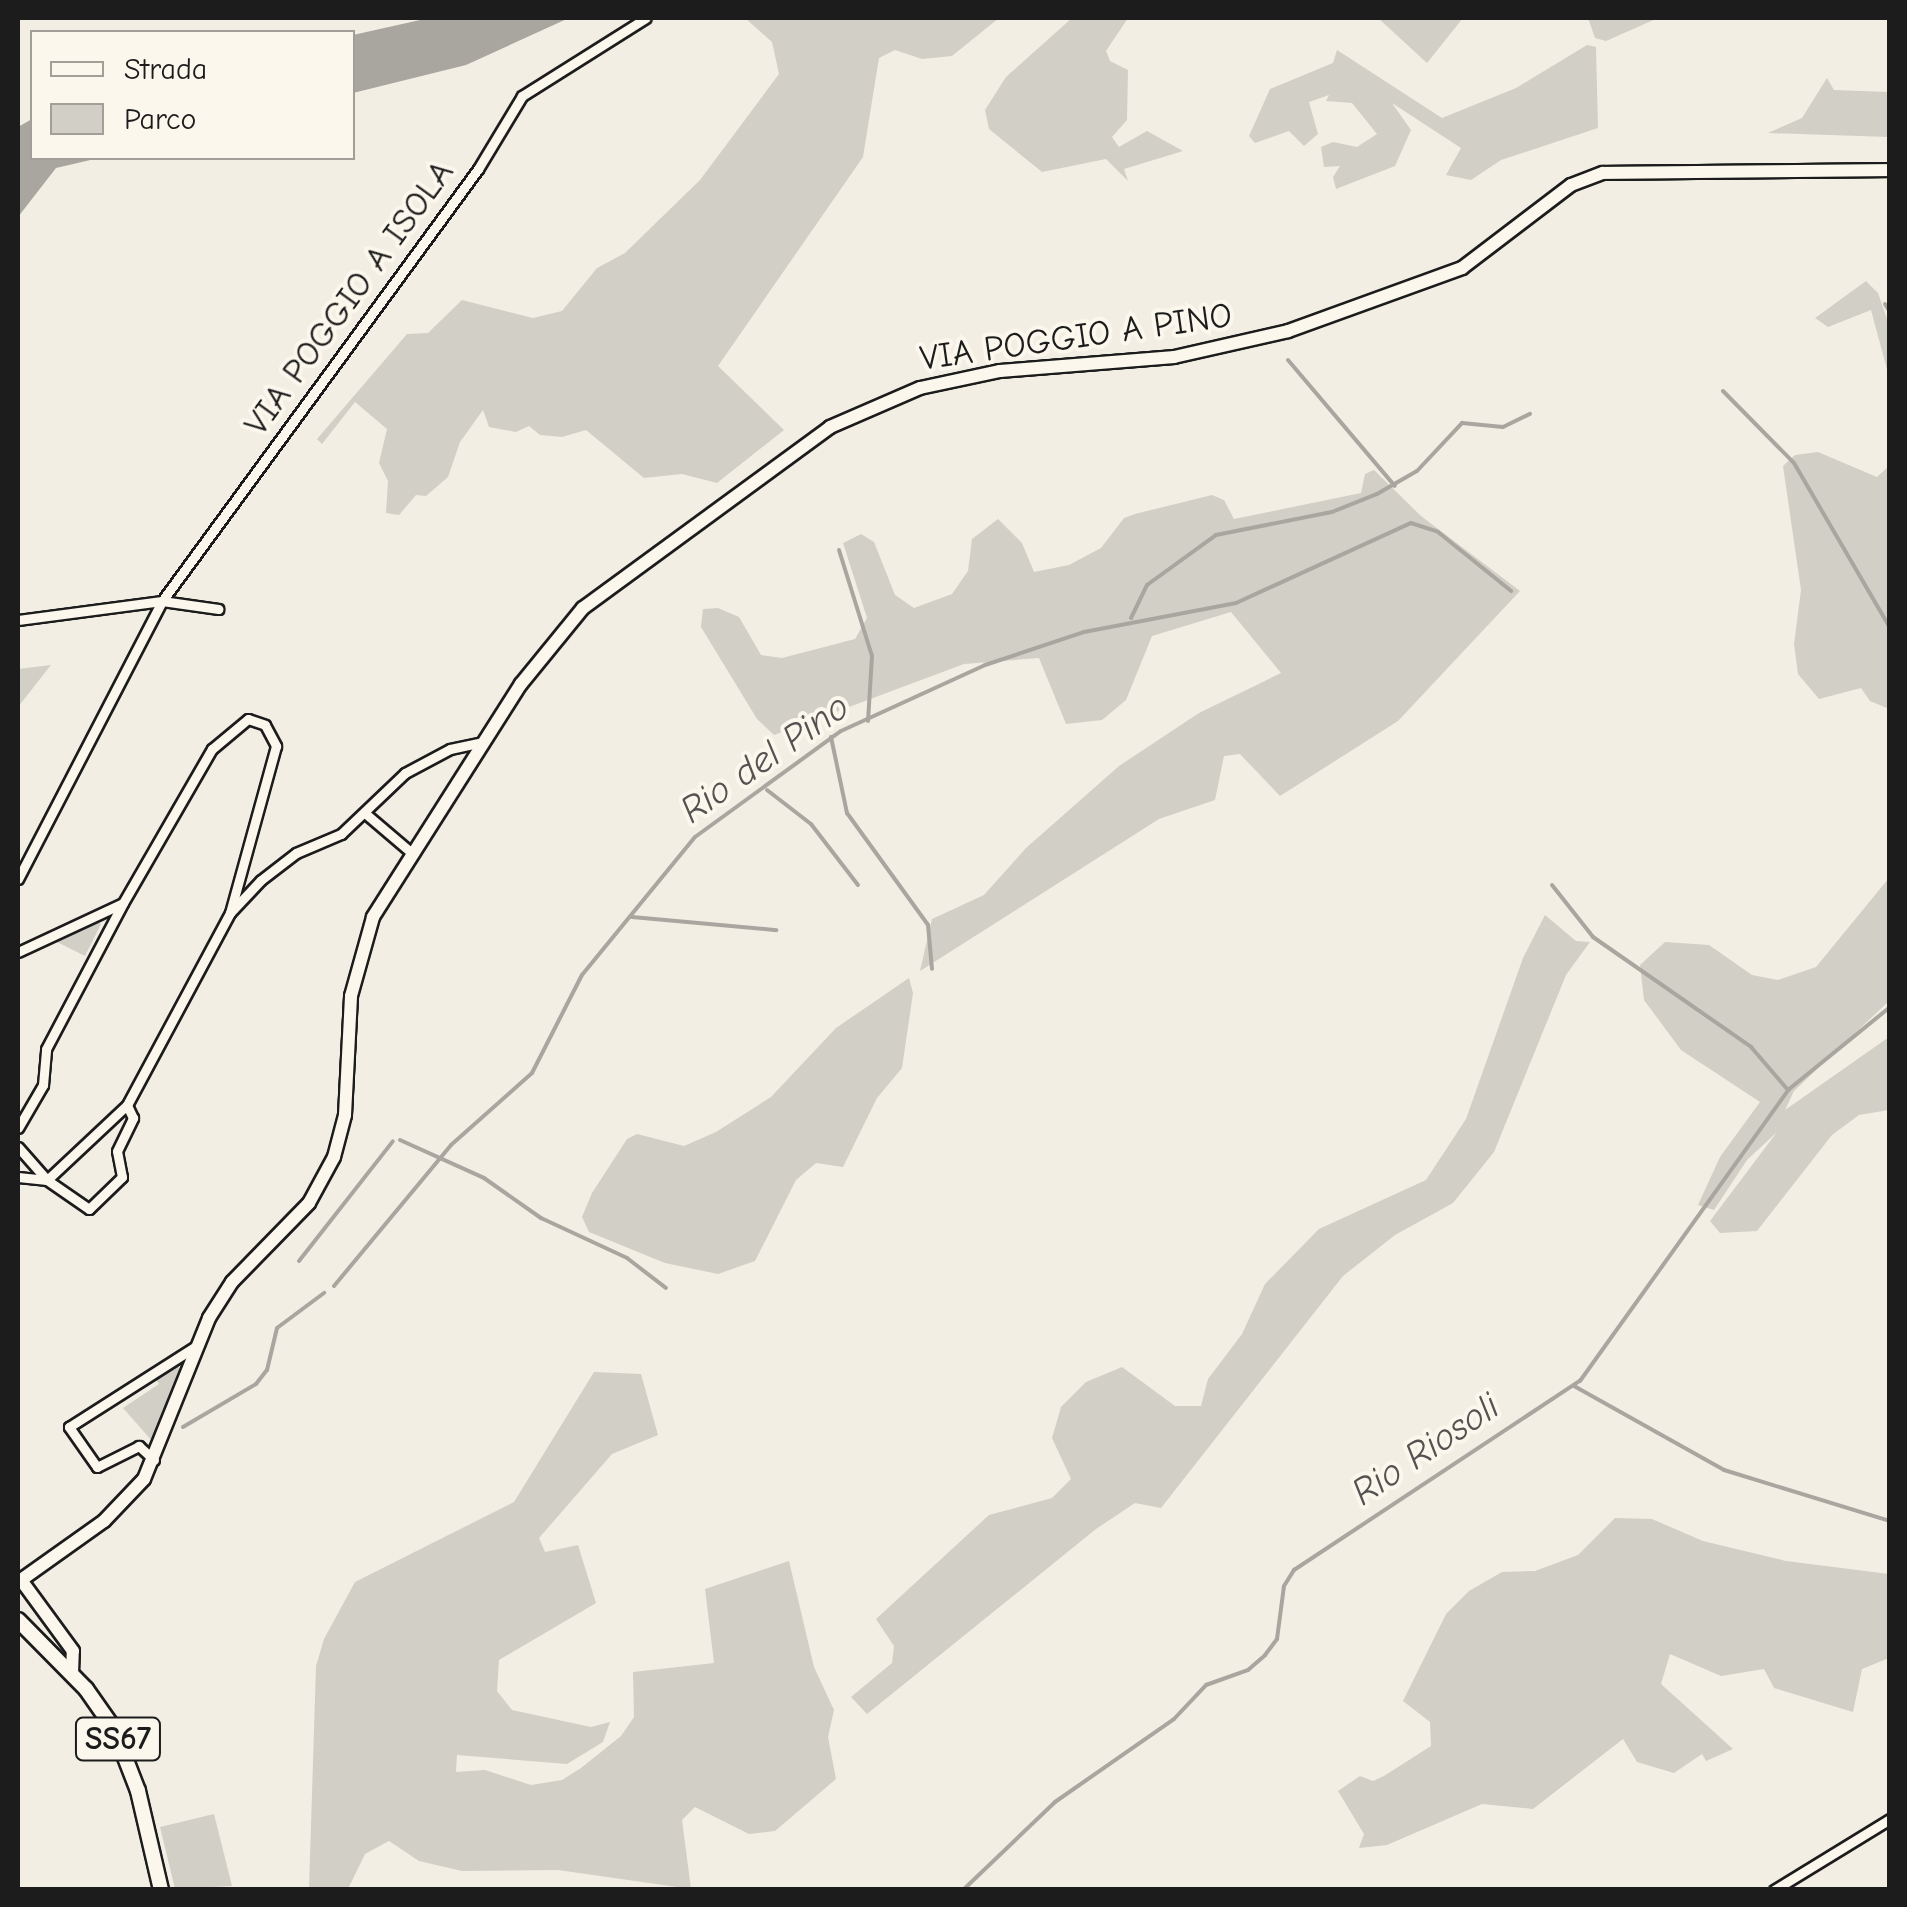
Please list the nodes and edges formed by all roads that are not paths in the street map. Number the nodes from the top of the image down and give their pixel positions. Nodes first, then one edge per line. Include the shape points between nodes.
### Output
1 (646, 18) edge
2 (1890, 170) edge
3 (162, 601) junction
4 (218, 608) dead end
5 (18, 620) edge
6 (483, 742) junction
7 (366, 814) junction
8 (413, 854) junction
9 (18, 879) edge
10 (123, 903) junction
11 (230, 913) junction
12 (18, 952) edge
13 (127, 1105) junction
14 (18, 1128) edge
15 (18, 1148) edge
16 (18, 1177) edge
17 (47, 1180) junction
18 (196, 1346) junction
19 (154, 1460) junction
20 (19, 1578) edge
21 (18, 1620) edge
22 (72, 1674) junction
23 (1890, 1818) edge
24 (161, 1890) edge
25 (1774, 1890) edge

1 - 3 street, VIA POGGIO A ISOLA via 522,96 478,169
2 - 6 street, VIA POGGIO A PINO via 1602,174 1572,186 1462,268 1288,331 1174,357 1000,371 868,406 583,608 552,640
3 - 4 street
3 - 5 street
3 - 9 street, VIA POGGIO A ISOLA
6 - 7 street via 450,749 404,774
6 - 8 street, VIA POGGIO A PINO
7 - 8 street
7 - 11 street via 279,864
8 - 18 street, VIA POGGIO A PINO via 360,948 345,1114 334,1156 309,1202 232,1282
10 - 11 street via 212,749 248,719 265,725 276,746
10 - 12 street
10 - 14 street via 46,1049 43,1085
11 - 13 street
13 - 17 street
13 - 17 street via 133,1118 118,1150 122,1177 96,1206 82,1208
15 - 17 street
16 - 17 street
18 - 19 street, VIA POGGIO A PINO
18 - 19 street via 69,1428 97,1467 140,1446
19 - 20 street, VIA POGGIO A PINO via 104,1521
20 - 22 street via 64,1634 76,1659
21 - 22 main road, SS67
22 - 24 main road, SS67 via 99,1704 122,1746
23 - 25 street

